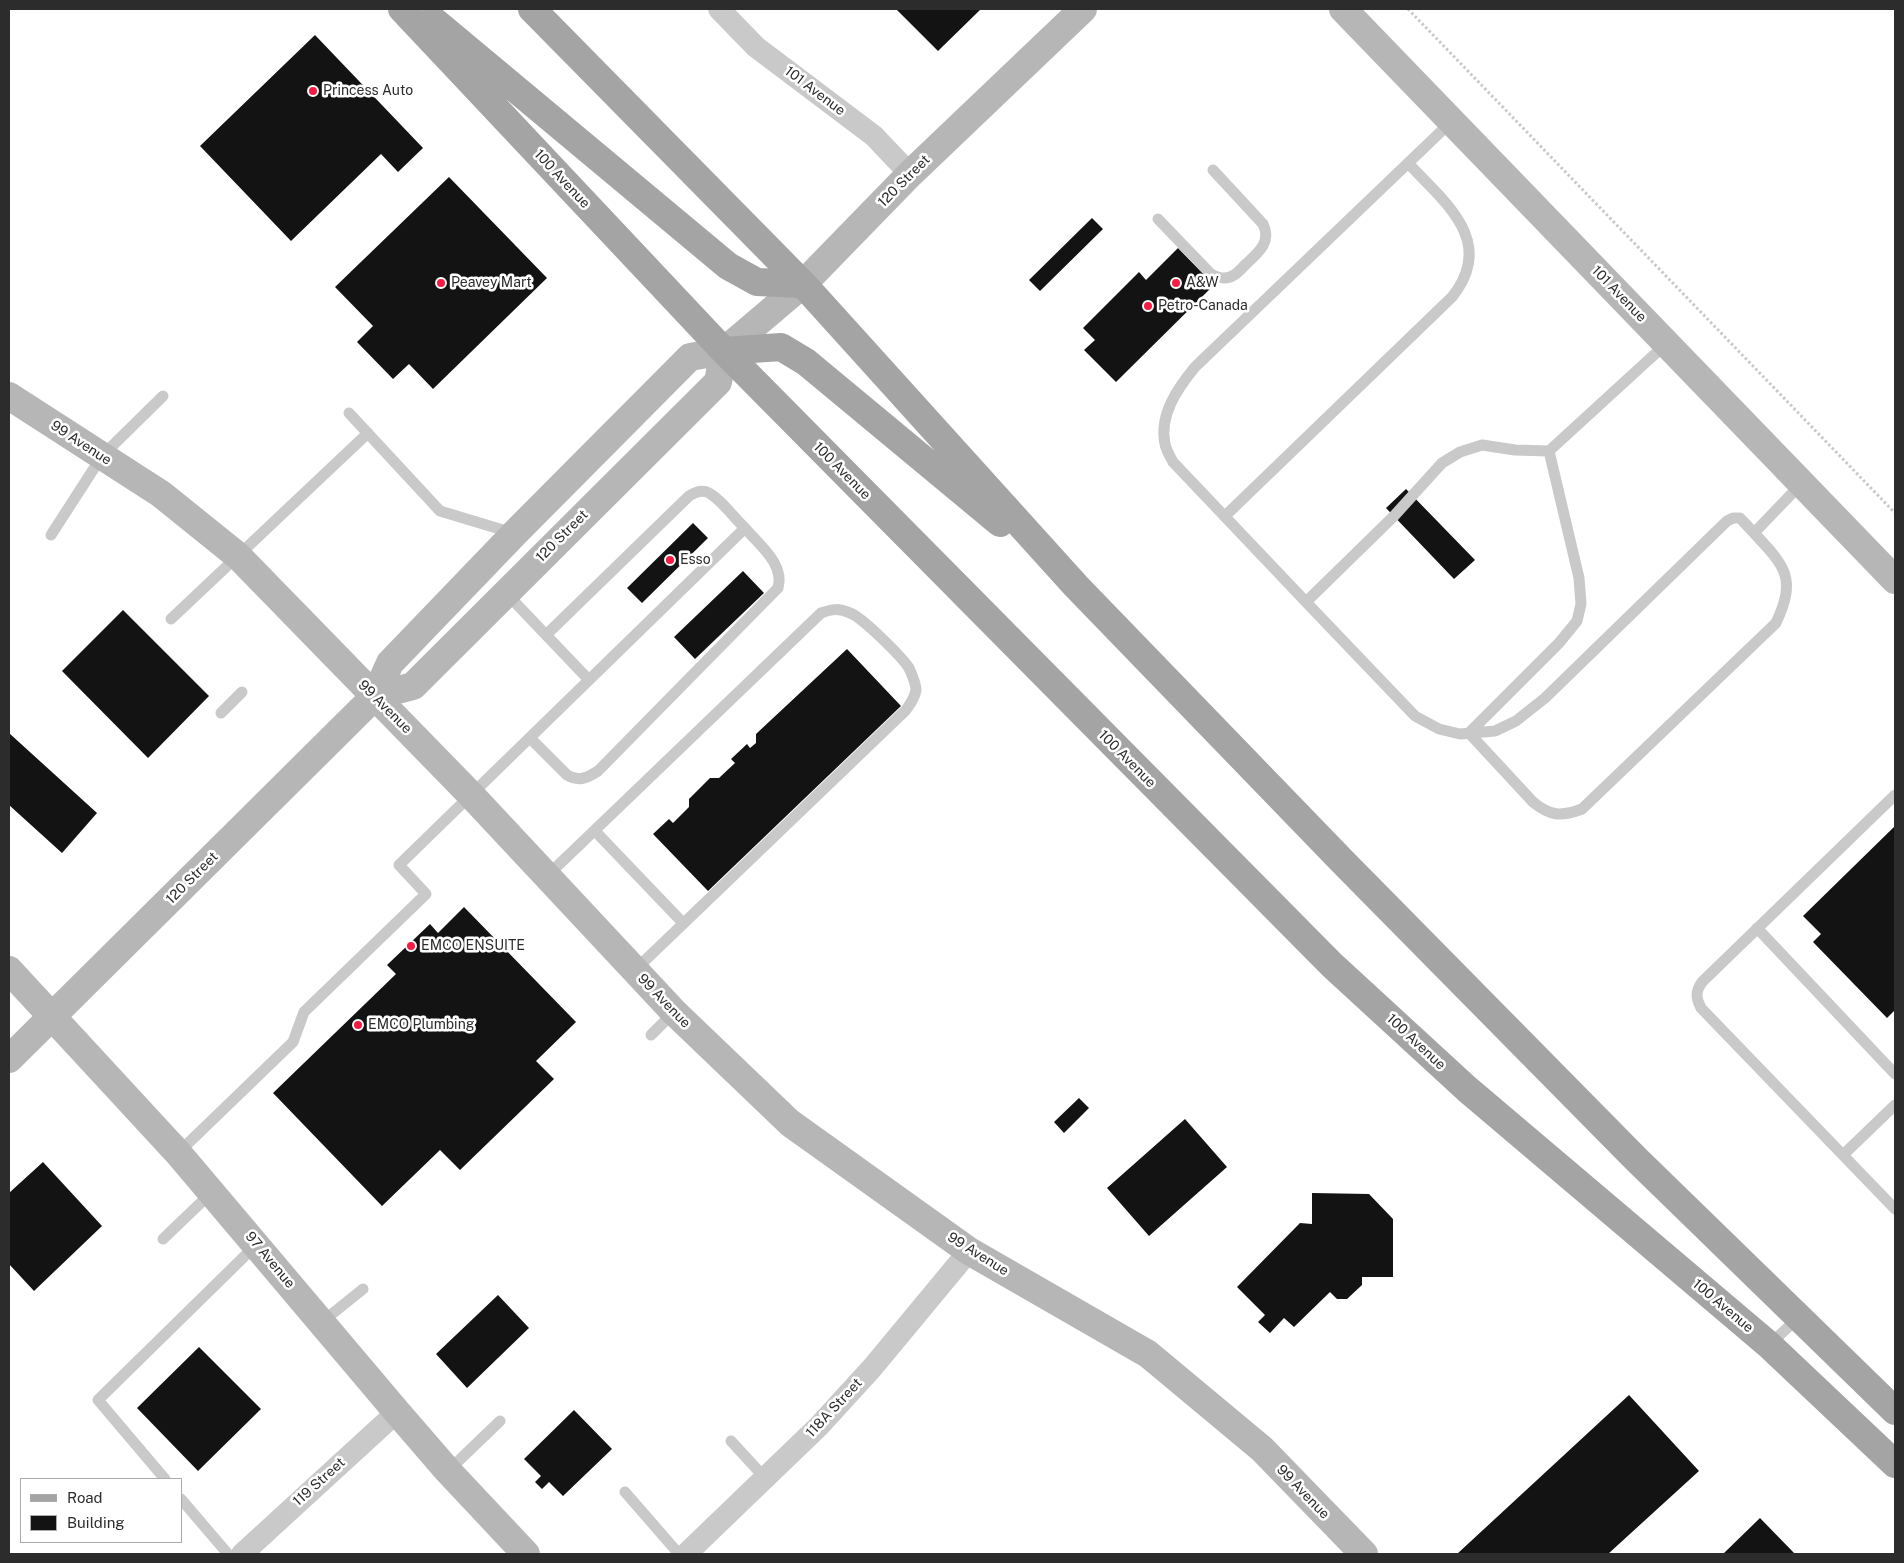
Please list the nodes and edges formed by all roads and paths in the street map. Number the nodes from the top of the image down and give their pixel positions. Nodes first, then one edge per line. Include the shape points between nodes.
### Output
1 (402, 9) edge
2 (419, 9) edge
3 (532, 9) edge
4 (719, 9) edge
5 (1083, 9) edge
6 (1343, 9) edge
7 (1408, 9) edge
8 (1452, 121) junction
9 (1408, 163) junction
10 (1213, 170) dead end
11 (910, 174) junction
12 (1158, 220) dead end
13 (803, 284) junction
14 (1666, 343) junction
15 (724, 352) junction
16 (9, 396) edge
17 (163, 396) dead end
18 (349, 412) dead end
19 (368, 433) junction
20 (1549, 451) junction
21 (102, 456) junction
22 (1802, 484) junction
23 (1895, 513) edge
24 (1225, 516) junction
25 (745, 528) junction
26 (1754, 532) junction
27 (514, 533) junction
28 (51, 535) dead end
29 (238, 556) junction
30 (1895, 580) edge
31 (1076, 586) junction
32 (505, 592) junction
33 (1306, 602) junction
34 (171, 619) dead end
35 (546, 635) junction
36 (589, 680) junction
37 (242, 692) dead end
38 (375, 696) junction
39 (221, 714) dead end
40 (1469, 733) junction
41 (530, 738) junction
42 (1895, 795) edge
43 (472, 796) junction
44 (595, 830) junction
45 (547, 876) junction
46 (684, 923) junction
47 (1757, 928) junction
48 (9, 970) edge
49 (635, 970) junction
50 (674, 1012) junction
51 (53, 1016) junction
52 (651, 1035) dead end
53 (9, 1059) edge
54 (1895, 1074) edge
55 (1895, 1105) edge
56 (178, 1153) junction
57 (1843, 1155) junction
58 (212, 1192) junction
59 (1895, 1209) edge
60 (163, 1239) dead end
61 (257, 1244) junction
62 (969, 1251) junction
63 (363, 1289) dead end
64 (1799, 1317) junction
65 (322, 1322) junction
66 (1769, 1345) junction
67 (1895, 1411) edge
68 (397, 1412) junction
69 (500, 1421) dead end
70 (731, 1441) dead end
71 (1895, 1464) edge
72 (448, 1471) junction
73 (164, 1478) edge
74 (765, 1478) junction
75 (625, 1492) dead end
76 (182, 1500) edge
77 (228, 1554) edge
78 (242, 1554) edge
79 (526, 1554) edge
80 (679, 1554) edge
81 (686, 1554) edge
82 (1364, 1554) edge

1 - 15 main road, 100 Avenue
2 - 13 main road via 728,266 757,282
3 - 13 main road
4 - 11 street, 101 Avenue via 756,47 874,136
5 - 11 street, 120 Street
6 - 8 street, 101 Avenue
7 - 23 path
8 - 9 lane
8 - 14 street, 101 Avenue
9 - 24 lane via 1459,219 1467,236 1470,252 1462,284
9 - 24 lane via 1194,367 1178,388 1163,428 1165,446 1173,462
10 - 12 lane via 1266,229 1261,250 1234,276 1219,278 1211,274
11 - 13 street, 120 Street
13 - 15 street, 120 Street
13 - 31 main road
14 - 20 lane
14 - 22 street, 101 Avenue
15 - 27 street, 120 Street via 690,357
15 - 31 main road via 781,346 806,362
15 - 32 street, 120 Street via 718,382
15 - 66 main road, 100 Avenue via 1332,965 1467,1089
16 - 21 street, 99 Avenue
17 - 21 lane
18 - 19 lane
19 - 27 lane via 440,511
19 - 29 lane
20 - 33 lane via 1482,445 1460,452 1442,463 1394,516
20 - 40 lane via 1578,578 1581,604 1577,621
21 - 28 lane
21 - 29 street, 99 Avenue via 161,494
22 - 26 lane
22 - 30 street, 101 Avenue
24 - 33 lane
25 - 35 lane via 715,498 707,492 697,491
25 - 36 lane
25 - 41 lane via 775,563 779,572 778,588 598,771 580,780 573,779
26 - 40 lane via 1740,518 1727,521 1545,698 1516,721 1495,731
26 - 40 lane via 1784,570 1785,603 1776,623 1582,809 1556,815 1543,810
27 - 38 street, 120 Street via 390,662
29 - 34 lane
29 - 38 street, 99 Avenue
31 - 64 main road via 1488,1010
32 - 35 lane
32 - 38 street, 120 Street via 413,686
33 - 40 lane via 1415,716 1439,728
35 - 36 lane
36 - 41 lane
37 - 39 lane
38 - 43 street, 99 Avenue
38 - 51 street, 120 Street
41 - 43 lane
42 - 47 lane
43 - 45 street, 99 Avenue
43 - 56 lane via 400,865 426,894 304,1012 293,1042
44 - 45 lane
44 - 46 lane
44 - 46 lane via 821,613 841,609 852,613 908,667 916,690 906,710
45 - 49 street, 99 Avenue
46 - 49 lane
47 - 54 lane
47 - 57 lane via 1702,982 1696,998 1701,1008
48 - 51 street, 97 Avenue
49 - 50 street, 99 Avenue
50 - 52 lane
50 - 62 street, 99 Avenue via 790,1123
51 - 53 street, 120 Street
51 - 56 street, 97 Avenue
55 - 57 lane
56 - 58 street, 97 Avenue
57 - 59 lane
58 - 60 lane
58 - 61 street, 97 Avenue
61 - 65 street, 97 Avenue
61 - 73 lane via 98,1400
62 - 74 street, 118A Street via 872,1368
62 - 82 street, 99 Avenue via 1148,1354 1262,1449
63 - 65 lane
64 - 66 lane
64 - 67 main road
65 - 68 street, 97 Avenue
66 - 71 main road, 100 Avenue
68 - 72 street, 97 Avenue
68 - 78 street, 119 Street
69 - 72 lane
70 - 74 lane
72 - 79 street, 97 Avenue
74 - 81 street, 118A Street
75 - 80 lane
76 - 77 lane

